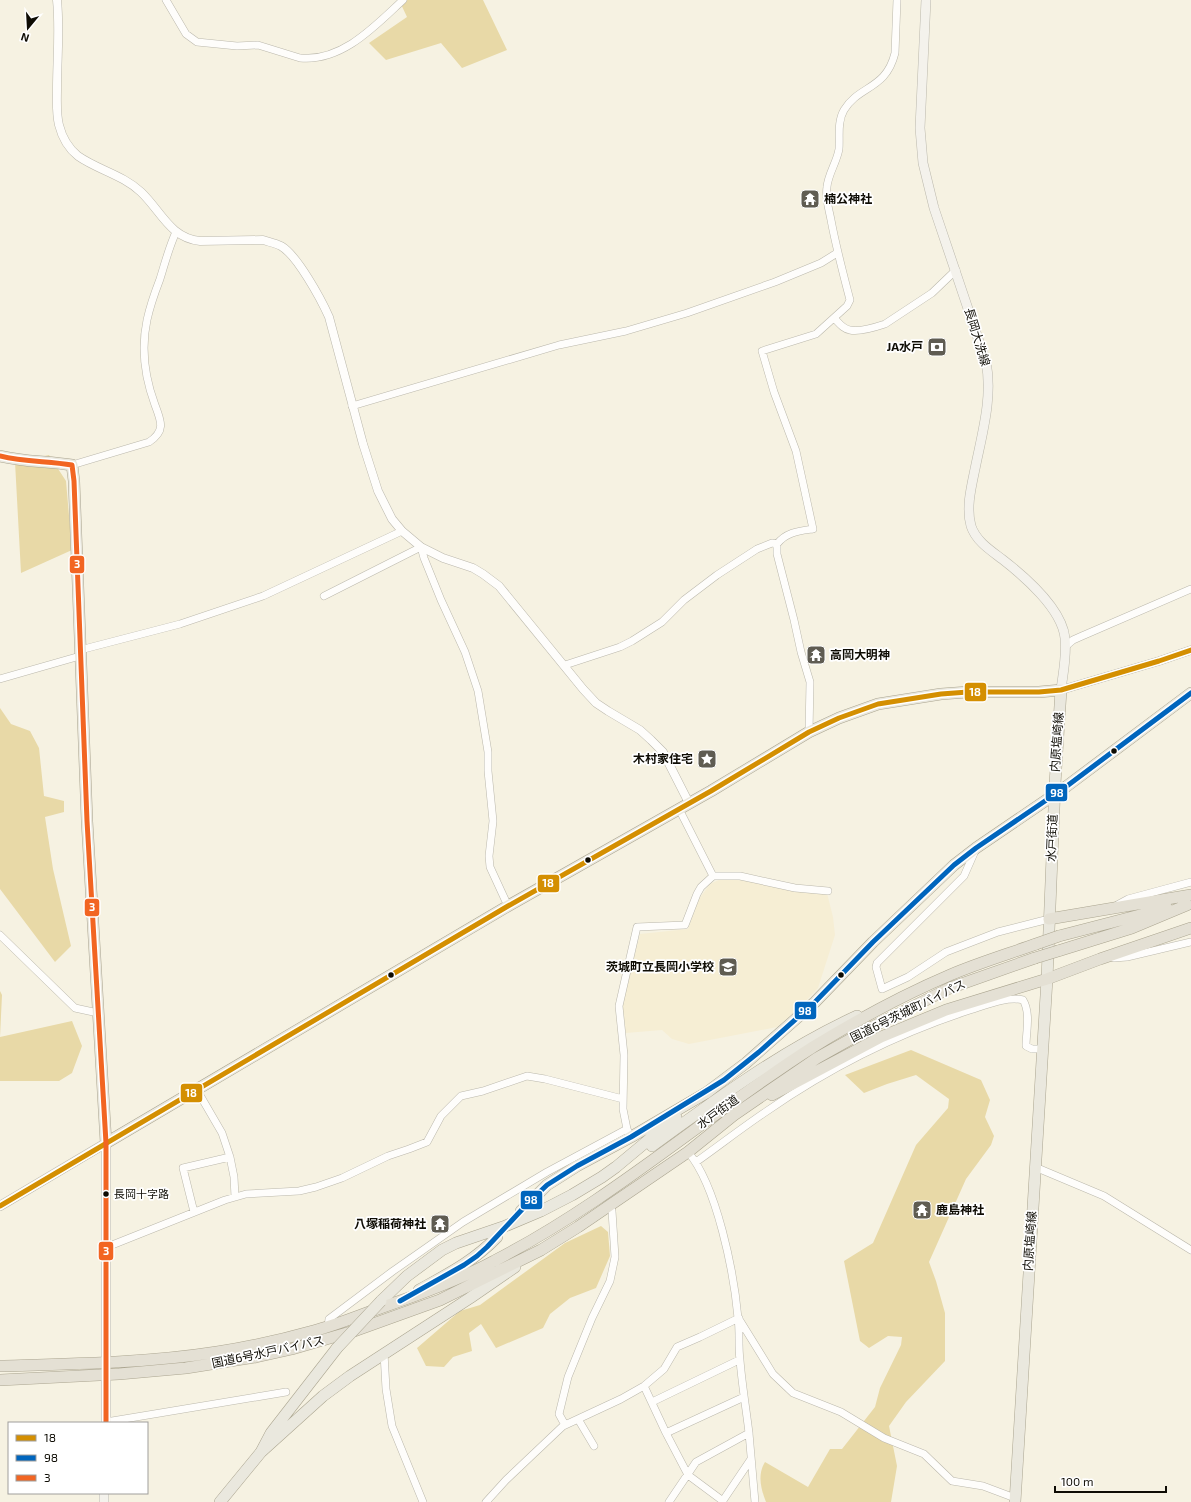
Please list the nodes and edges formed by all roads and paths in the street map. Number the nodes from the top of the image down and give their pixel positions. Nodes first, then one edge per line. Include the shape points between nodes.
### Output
1 (57, 0) edge
2 (166, 0) edge
3 (403, 0) edge
4 (897, 0) edge
5 (926, 0) edge
6 (176, 232) junction
7 (838, 253) junction
8 (956, 270) junction
9 (834, 318) junction
10 (352, 406) junction
11 (0, 456) edge
12 (72, 466) junction
13 (402, 531) junction
14 (777, 544) junction
15 (421, 547) junction
16 (1191, 589) edge
17 (324, 596) dead end
18 (1066, 646) junction
19 (1191, 650) edge
20 (80, 653) junction
21 (565, 665) junction
22 (0, 679) edge
23 (1061, 690) junction
24 (1191, 693) edge
25 (810, 732) junction
26 (1054, 794) junction
27 (690, 803) junction
28 (679, 809) junction
29 (976, 848) junction
30 (713, 876) junction
31 (1191, 882) edge
32 (828, 891) dead end
33 (1190, 901) edge
34 (508, 906) junction
35 (1113, 908) junction
36 (1049, 919) junction
37 (1191, 928) edge
38 (0, 935) edge
39 (1191, 942) edge
40 (1100, 959) junction
41 (1047, 979) junction
42 (907, 994) junction
43 (98, 1013) junction
44 (1042, 1049) junction
45 (197, 1090) junction
46 (706, 1092) junction
47 (623, 1099) junction
48 (734, 1115) junction
49 (629, 1133) junction
50 (106, 1143) junction
51 (688, 1152) junction
52 (230, 1157) junction
53 (696, 1162) junction
54 (1035, 1167) junction
55 (616, 1168) junction
56 (235, 1197) junction
57 (610, 1205) junction
58 (0, 1206) edge
59 (521, 1211) dead end
60 (194, 1212) junction
61 (497, 1237) dead end
62 (534, 1239) joint
63 (107, 1247) junction
64 (541, 1250) junction
65 (1191, 1250) edge
66 (400, 1302) junction
67 (738, 1318) junction
68 (328, 1327) junction
69 (384, 1353) junction
70 (740, 1360) junction
71 (106, 1362) junction
72 (0, 1366) edge
73 (107, 1375) junction
74 (0, 1380) edge
75 (644, 1386) junction
76 (286, 1392) dead end
77 (744, 1397) junction
78 (652, 1402) junction
79 (578, 1419) junction
80 (106, 1422) edge
81 (565, 1425) junction
82 (666, 1433) junction
83 (749, 1433) junction
84 (594, 1446) dead end
85 (260, 1452) junction
86 (751, 1459) junction
87 (688, 1475) junction
88 (1015, 1500) edge
89 (220, 1502) edge
90 (423, 1502) edge
91 (486, 1502) edge
92 (669, 1502) edge
93 (723, 1502) edge
94 (755, 1502) edge

1 - 6 street via 57,108 59,125 66,143 78,156 137,188
2 - 3 street via 186,34 197,42 237,46 258,45 307,58 345,48 376,25
4 - 7 street via 895,52 890,68 878,83 848,105 841,119 838,155 826,188
5 - 8 main road, 長岡大洗線 via 921,144 923,163 930,193
6 - 10 street via 191,240 263,240 281,246 287,251 299,266 329,317
6 - 12 street via 149,313 145,336 147,377 161,422 160,430 150,442
7 - 9 street via 850,300 848,306
7 - 10 street via 775,282 687,313 626,331 559,345
8 - 9 street via 932,293 885,324 850,330
8 - 18 main road, 長岡大洗線 via 986,362 989,380 988,400 969,505 971,527 983,545 1012,567 1050,605 1063,628
9 - 14 street via 816,334 762,351 796,451 813,529 788,534
10 - 13 street via 378,491 392,519
11 - 12 main road
12 - 20 main road
13 - 15 street
13 - 20 street via 263,596 180,624
14 - 21 street via 772,543 757,549 724,571 684,600 662,622 632,641
14 - 25 street via 776,554 810,682
15 - 17 street
15 - 21 street via 473,568 492,580
15 - 34 street via 441,600 465,652 478,691 488,752 493,821 490,867
16 - 18 street via 1073,640
18 - 23 main road, 長岡大洗線
19 - 23 street
20 - 22 street
20 - 43 main road via 86,821
21 - 27 street via 596,703 640,730 663,752
23 - 25 main road via 968,692 913,697 858,710
23 - 26 main road, 内原塩崎線
24 - 26 main road
25 - 27 main road
26 - 29 main road
26 - 36 main road, 水戸街道
27 - 28 main road
28 - 30 street
28 - 34 main road
29 - 36 street via 964,876 877,963 882,989 908,977 946,952 998,932
29 - 46 main road via 914,902 782,1033
30 - 32 street via 740,876 795,888
30 - 47 street via 697,894 685,925 637,927 619,1006 624,1055
31 - 35 street via 1128,899
33 - 35 highway
33 - 42 highway, 国道6号茨城町バイパス, bridge via 1059,936 953,974
33 - 48 highway, 国道6号茨城町バイパス, bridge via 1132,928 950,988 817,1058
34 - 45 main road
35 - 36 highway
36 - 41 main road, 水戸街道
37 - 40 highway
38 - 43 street via 75,1008
39 - 40 street via 1128,957
40 - 41 highway
41 - 44 main road, 内原塩崎線
41 - 48 highway via 946,1010 881,1037
42 - 55 main road via 843,1023 783,1055 743,1080 636,1157
42 - 62 highway, 水戸街道 via 816,1045 733,1101 622,1182
43 - 50 main road
44 - 53 street via 1026,1046 1027,1012 1023,1000 1011,999 955,1015 892,1040 828,1073 768,1110
44 - 54 main road, 内原塩崎線
45 - 50 main road
45 - 52 street via 222,1132
46 - 49 main road
46 - 55 main road
47 - 49 street via 624,1118
47 - 56 street via 527,1076 461,1096 441,1116 427,1142 388,1156 342,1178 316,1187
48 - 51 highway, 水戸街道
49 - 59 main road via 548,1185
49 - 68 street via 547,1172 463,1222 329,1319
50 - 58 main road
50 - 63 main road
51 - 53 street
51 - 57 highway, 水戸街道
52 - 56 street
52 - 60 street via 183,1168
53 - 67 street via 709,1191 723,1236 731,1266
54 - 65 street via 1104,1196
54 - 88 main road, 内原塩崎線
55 - 85 main road, bridge via 541,1211 442,1250 407,1276 337,1348
56 - 60 street
57 - 64 highway, 水戸街道
57 - 81 street via 615,1257 610,1281 568,1377 559,1414
60 - 63 street
61 - 66 main road via 464,1265
62 - 66 highway, 国道6号水戸バイパス via 462,1277
63 - 71 main road
64 - 69 main road
64 - 73 highway, 国道6号水戸バイパス via 440,1300 323,1341 237,1360 160,1371
66 - 68 highway, 国道6号水戸バイパス
67 - 70 street
67 - 75 street via 677,1347 664,1369
67 - 88 street via 773,1374 793,1393 842,1412 884,1438 924,1454 952,1480 983,1486
68 - 71 highway, 国道6号水戸バイパス via 214,1352
69 - 85 main road via 323,1396
69 - 90 street via 392,1426
70 - 77 street
70 - 78 street
71 - 72 highway, 国道6号水戸バイパス
71 - 73 main road
73 - 74 highway, 国道6号水戸バイパス
73 - 80 main road
75 - 78 street
75 - 79 street
76 - 80 street
77 - 82 street
77 - 83 street
78 - 82 street
79 - 81 street
79 - 84 street
81 - 91 street
82 - 87 street
83 - 86 street
83 - 87 street via 696,1462
85 - 89 main road
86 - 93 street
86 - 94 street
87 - 92 street
87 - 93 street

